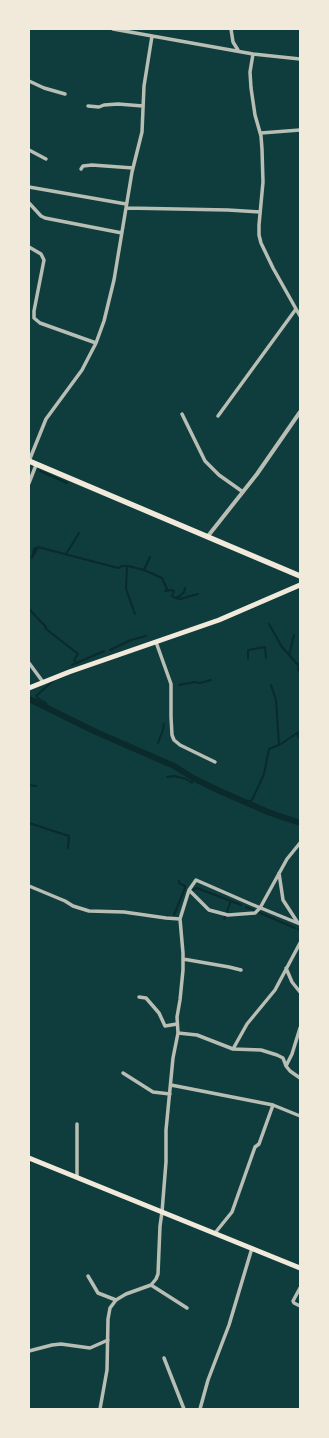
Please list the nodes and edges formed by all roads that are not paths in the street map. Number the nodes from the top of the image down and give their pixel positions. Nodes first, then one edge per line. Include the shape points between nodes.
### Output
1 (113, 29) edge
2 (147, 29) edge
3 (231, 29) edge
4 (151, 35) junction
5 (238, 50) junction
6 (253, 54) junction
7 (300, 59) edge
8 (29, 81) edge
9 (65, 94) dead end
10 (88, 106) dead end
11 (143, 106) junction
12 (300, 130) edge
13 (261, 133) junction
14 (29, 150) edge
15 (46, 159) dead end
16 (133, 168) junction
17 (80, 169) dead end
18 (29, 187) edge
19 (29, 203) edge
20 (126, 206) junction
21 (260, 212) junction
22 (122, 233) junction
23 (29, 247) edge
24 (29, 309) edge
25 (296, 309) junction
26 (34, 311) junction
27 (300, 316) edge
28 (96, 342) junction
29 (300, 412) edge
30 (182, 414) dead end
31 (218, 416) dead end
32 (29, 461) edge
33 (36, 465) junction
34 (29, 483) edge
35 (243, 492) junction
36 (208, 536) junction
37 (300, 576) edge
38 (300, 585) edge
39 (156, 642) junction
40 (29, 664) edge
41 (43, 682) junction
42 (29, 688) edge
43 (215, 762) dead end
44 (300, 843) edge
45 (279, 873) junction
46 (29, 886) edge
47 (189, 890) junction
48 (260, 908) junction
49 (180, 919) junction
50 (299, 924) edge
51 (300, 943) edge
52 (183, 959) junction
53 (286, 968) junction
54 (241, 970) dead end
55 (300, 992) edge
56 (139, 997) dead end
57 (177, 1024) junction
58 (300, 1028) edge
59 (178, 1033) junction
60 (233, 1049) junction
61 (286, 1066) junction
62 (123, 1073) dead end
63 (300, 1078) edge
64 (171, 1085) junction
65 (170, 1094) junction
66 (273, 1105) junction
67 (300, 1116) edge
68 (77, 1124) dead end
69 (29, 1158) edge
70 (77, 1177) junction
71 (162, 1212) junction
72 (215, 1233) junction
73 (252, 1248) junction
74 (300, 1268) edge
75 (88, 1276) dead end
76 (151, 1285) junction
77 (300, 1288) edge
78 (116, 1300) junction
79 (300, 1306) edge
80 (187, 1308) dead end
81 (108, 1340) junction
82 (29, 1351) edge
83 (164, 1358) dead end
84 (100, 1409) edge
85 (184, 1409) edge
86 (200, 1409) edge

1 - 4 street
2 - 4 street
3 - 5 street via 233,42
4 - 5 street
4 - 11 street
5 - 6 street
6 - 7 street
6 - 13 street via 251,88
8 - 9 street
10 - 11 street
11 - 16 street via 142,132
12 - 13 street
13 - 21 street via 263,182
14 - 15 street
16 - 17 street via 92,165
16 - 20 street
18 - 20 street
19 - 22 street via 45,218
20 - 21 street
20 - 22 street
21 - 25 street via 261,243
22 - 28 street via 109,304
23 - 26 street via 41,254 44,260
24 - 26 street
25 - 27 street
25 - 31 street
26 - 28 street via 34,318 40,323
28 - 32 street via 82,370 46,419
29 - 35 street
30 - 35 street via 205,461
32 - 33 main road
33 - 34 street
33 - 36 main road
35 - 36 street
36 - 37 main road
38 - 39 main road via 219,620
39 - 41 main road
39 - 43 street via 172,684 171,717 174,740
40 - 41 street
41 - 42 main road
44 - 45 street
45 - 48 street
45 - 50 street via 284,900
46 - 49 street via 89,911 124,912
47 - 48 street via 196,880
47 - 48 street via 204,907 228,915 255,913
47 - 49 street
48 - 50 street
49 - 52 street
51 - 53 street
52 - 54 street
52 - 57 street
53 - 55 street
53 - 60 street via 275,990 247,1024
56 - 57 street via 146,998 166,1026
57 - 59 street
58 - 61 street
59 - 60 street via 197,1035
59 - 64 street
60 - 61 street via 261,1050 276,1054 283,1058
61 - 63 street
62 - 65 street via 147,1090
64 - 65 street
64 - 66 street
65 - 71 street
66 - 67 street
66 - 72 street via 232,1212
68 - 70 street
69 - 70 main road
70 - 71 main road
71 - 72 main road
71 - 76 street via 158,1274
72 - 73 main road
73 - 74 main road
73 - 86 street via 230,1325 208,1380
75 - 78 street via 98,1293
76 - 78 street
76 - 80 street
77 - 79 street via 293,1301
78 - 81 street via 110,1308
81 - 82 street via 90,1348 61,1344
81 - 84 street via 107,1370
83 - 85 street

